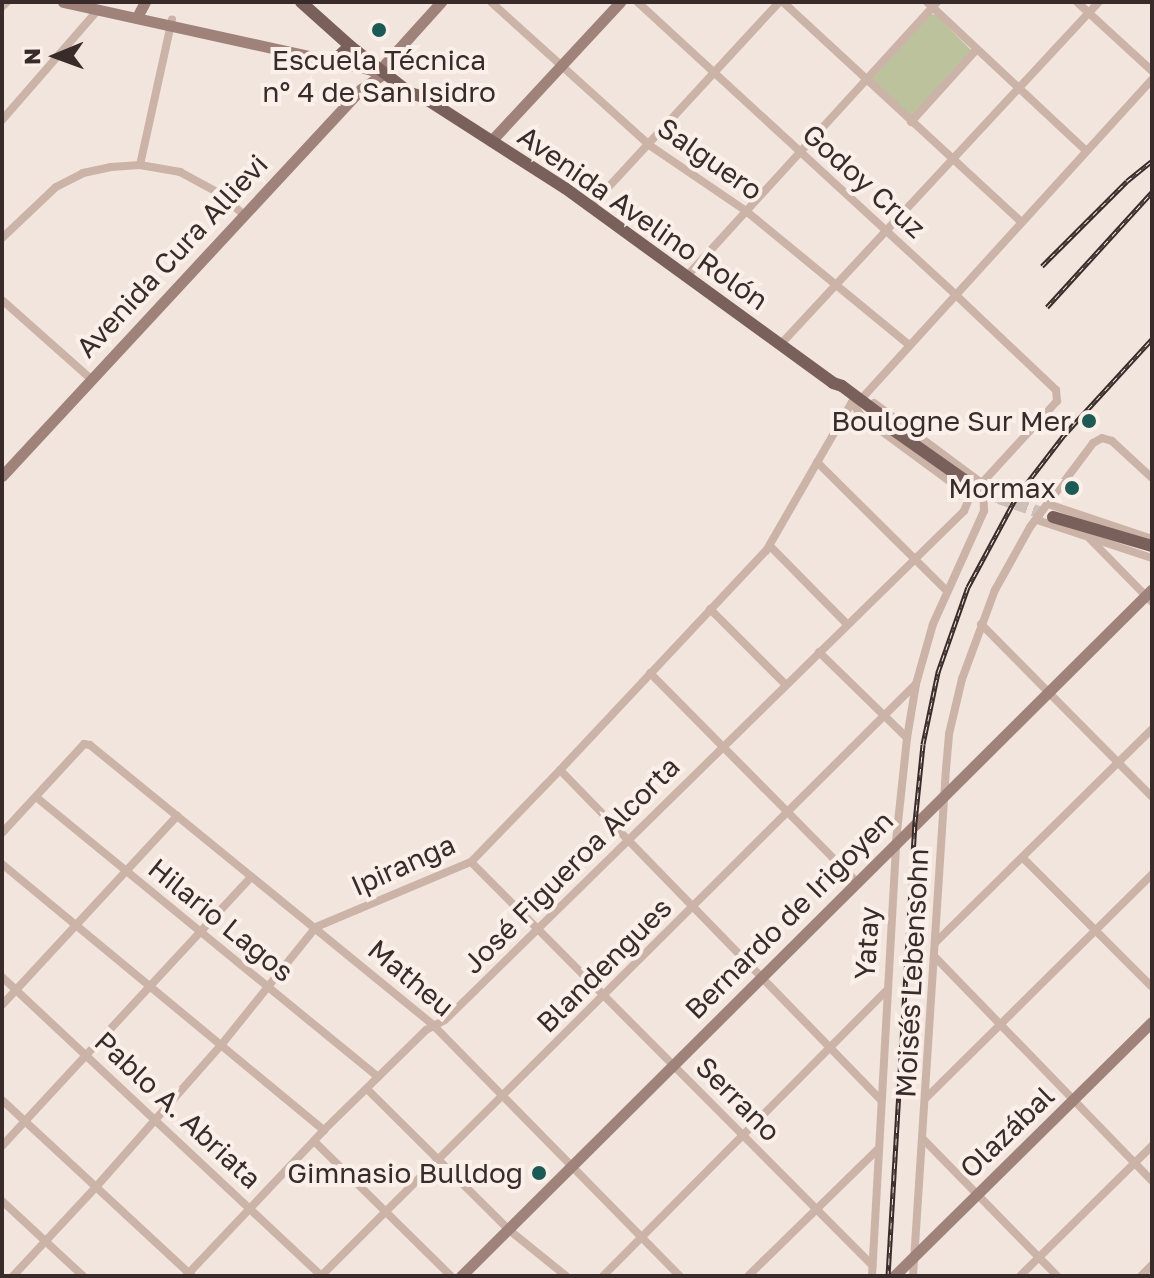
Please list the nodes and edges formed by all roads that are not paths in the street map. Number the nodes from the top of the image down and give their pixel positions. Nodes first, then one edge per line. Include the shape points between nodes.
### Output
1 (7, 2) edge
2 (63, 2) edge
3 (301, 2) edge
4 (441, 2) edge
5 (491, 2) edge
6 (620, 2) edge
7 (637, 2) edge
8 (781, 2) edge
9 (1077, 2) edge
10 (1099, 2) edge
11 (932, 3) edge
12 (96, 6) edge
13 (2, 7) edge
14 (140, 10) edge
15 (1089, 13) junction
16 (172, 22) junction
17 (337, 32) junction
18 (350, 46) junction
19 (976, 50) junction
20 (338, 57) junction
21 (561, 64) junction
22 (1152, 71) edge
23 (387, 73) junction
24 (715, 73) junction
25 (364, 77) junction
26 (867, 79) junction
27 (1152, 80) edge
28 (1019, 88) junction
29 (2, 120) edge
30 (911, 122) junction
31 (491, 141) junction
32 (649, 145) junction
33 (1086, 151) junction
34 (800, 153) junction
35 (950, 159) junction
36 (140, 165) junction
37 (591, 206) junction
38 (746, 211) junction
39 (243, 214) junction
40 (1020, 221) junction
41 (885, 230) junction
42 (2, 238) edge
43 (687, 276) junction
44 (837, 282) junction
45 (955, 294) junction
46 (2, 300) edge
47 (780, 345) junction
48 (909, 345) junction
49 (91, 379) junction
50 (1057, 395) joint
51 (857, 398) junction
52 (817, 462) junction
53 (2, 476) edge
54 (1152, 478) edge
55 (966, 481) tunnel mouth
56 (983, 484) junction
57 (970, 496) junction
58 (1051, 510) junction
59 (1037, 520) junction
60 (1089, 539) junction
61 (1152, 539) edge
62 (770, 546) junction
63 (1149, 550) edge
64 (915, 558) junction
65 (946, 590) junction
66 (1150, 596) edge
67 (710, 609) junction
68 (847, 624) junction
69 (981, 624) junction
70 (819, 652) junction
71 (650, 673) junction
72 (785, 684) junction
73 (916, 684) junction
74 (1048, 691) junction
75 (884, 717) junction
76 (1152, 729) edge
77 (907, 738) junction
78 (722, 747) junction
79 (1119, 763) junction
80 (560, 770) junction
81 (944, 792) junction
82 (36, 797) junction
83 (1152, 797) edge
84 (788, 813) junction
85 (177, 816) junction
86 (2, 833) edge
87 (629, 840) junction
88 (896, 841) junction
89 (1023, 858) junction
90 (471, 862) junction
91 (2, 864) edge
92 (126, 871) junction
93 (1152, 874) edge
94 (251, 877) junction
95 (856, 881) junction
96 (692, 908) junction
97 (76, 925) junction
98 (316, 927) junction
99 (538, 928) junction
100 (1095, 930) junction
101 (202, 932) junction
102 (936, 942) junction
103 (935, 957) junction
104 (2, 977) edge
105 (761, 977) junction
106 (268, 986) junction
107 (151, 987) junction
108 (1152, 987) edge
109 (16, 990) junction
110 (886, 991) junction
111 (603, 997) junction
112 (2, 1005) edge
113 (1152, 1022) edge
114 (434, 1026) junction
115 (999, 1026) junction
116 (222, 1044) junction
117 (830, 1049) junction
118 (88, 1056) junction
119 (673, 1064) junction
120 (378, 1077) junction
121 (367, 1089) junction
122 (503, 1096) junction
123 (926, 1098) junction
124 (2, 1100) edge
125 (881, 1100) junction
126 (1073, 1101) junction
127 (156, 1119) junction
128 (25, 1121) junction
129 (324, 1130) junction
130 (744, 1136) junction
131 (924, 1140) junction
132 (314, 1141) junction
133 (2, 1146) edge
134 (1152, 1146) edge
135 (878, 1149) junction
136 (438, 1160) junction
137 (1135, 1163) junction
138 (572, 1166) junction
139 (1152, 1181) edge
140 (96, 1187) junction
141 (977, 1195) junction
142 (2, 1201) edge
143 (251, 1208) junction
144 (816, 1208) junction
145 (386, 1212) junction
146 (508, 1229) junction
147 (642, 1237) junction
148 (46, 1242) junction
149 (1039, 1257) junction
150 (914, 1258) junction
151 (872, 1265) junction
152 (1152, 1265) edge
153 (189, 1275) edge
154 (13, 1276) edge
155 (83, 1276) edge
156 (322, 1276) edge
157 (451, 1276) edge
158 (461, 1276) edge
159 (566, 1276) edge
160 (603, 1276) edge
161 (680, 1276) edge
162 (748, 1276) edge
163 (872, 1276) edge
164 (894, 1276) edge
165 (913, 1276) edge
166 (1020, 1276) edge
167 (1057, 1276) edge
168 (1141, 1276) edge

1 - 13 street
2 - 12 street
3 - 17 main road, Avenida Avelino Rolón
4 - 23 street
5 - 21 street, Salguero
6 - 21 street
7 - 24 street, Godoy Cruz
8 - 24 street
8 - 26 street
9 - 15 street
10 - 15 street
11 - 19 street
11 - 26 street
12 - 14 street
12 - 29 street
14 - 16 street
15 - 22 street
15 - 28 street
16 - 20 street
16 - 25 street
16 - 36 street
17 - 18 main road, Avenida Avelino Rolón
17 - 23 main road, Avenida Avelino Rolón via 352,38
18 - 20 main road
18 - 23 main road, Avenida Avelino Rolón
19 - 28 street
19 - 30 street
20 - 25 street
21 - 31 street
21 - 32 street, Salguero
23 - 25 street
23 - 31 main road, Avenida Avelino Rolón
24 - 32 street
24 - 34 street, Godoy Cruz
25 - 39 street, Avenida Cura Allievi
26 - 30 street
26 - 34 street
27 - 33 street, Ipiranga
28 - 33 street
28 - 35 street
30 - 35 street
31 - 37 main road, Avenida Avelino Rolón
32 - 37 street
32 - 38 street, Salguero
33 - 40 street, Ipiranga
34 - 38 street
34 - 41 street, Godoy Cruz
35 - 40 street
35 - 41 street
36 - 39 street via 193,178
36 - 42 street via 71,179 42,198
37 - 43 main road, Avenida Avelino Rolón
38 - 43 street
38 - 44 street, Salguero
39 - 49 street, Avenida Cura Allievi
40 - 45 street, Ipiranga
41 - 44 street
41 - 45 street, Godoy Cruz
43 - 47 main road, Avenida Avelino Rolón
44 - 47 street
44 - 48 street, Salguero
45 - 48 street, Ipiranga
45 - 50 street, Godoy Cruz
46 - 49 street
47 - 51 main road, Avenida Avelino Rolón
48 - 51 street, Ipiranga
49 - 53 street, Avenida Cura Allievi
50 - 56 street, José Figueroa Alcorta
51 - 52 street, Ipiranga
51 - 55 main road, Avenida Avelino Rolón
51 - 56 street, Avenida Avelino Rolón
51 - 57 street, Avenida Avelino Rolón via 861,416
52 - 62 street, Ipiranga
52 - 64 street
54 - 58 street, Moisés Lebensohn via 1107,439 1093,443
56 - 57 street, José Figueroa Alcorta
56 - 65 street, Yatay via 984,511
57 - 64 street, José Figueroa Alcorta via 968,507
58 - 59 street, Moisés Lebensohn
58 - 61 street
58 - 63 main road
59 - 60 street
59 - 69 street, Moisés Lebensohn
60 - 63 street
60 - 66 street
62 - 67 street, Ipiranga
62 - 68 street
64 - 65 street
64 - 68 street, José Figueroa Alcorta
65 - 73 street, Yatay
66 - 74 street, Bernardo de Irigoyen
67 - 71 street, Ipiranga
67 - 72 street
68 - 70 street, José Figueroa Alcorta
69 - 74 street
69 - 81 street, Moisés Lebensohn via 954,708
70 - 72 street, José Figueroa Alcorta
70 - 75 street
71 - 78 street
71 - 80 street, Ipiranga
72 - 78 street, José Figueroa Alcorta
73 - 75 street, Blandengues
73 - 77 street, Yatay
74 - 79 street
74 - 81 street, Bernardo de Irigoyen
75 - 77 street
75 - 84 street, Blandengues
76 - 79 street
77 - 88 street, Yatay
78 - 84 street
78 - 87 street, José Figueroa Alcorta
79 - 83 street
79 - 89 street
80 - 87 street
80 - 90 street, Ipiranga
81 - 88 street, Bernardo de Irigoyen
81 - 102 street, Moisés Lebensohn
82 - 85 street, Matheu via 87,744
82 - 86 street
82 - 92 street, Hilario Lagos
84 - 95 street
84 - 96 street, Blandengues
85 - 92 street
85 - 94 street, Matheu
87 - 96 street
87 - 99 street, José Figueroa Alcorta
88 - 95 street, Bernardo de Irigoyen
88 - 110 street, Yatay
89 - 100 street
89 - 102 street
90 - 98 street, Ipiranga
90 - 99 street, Serrano
91 - 97 street
92 - 97 street
92 - 101 street, Hilario Lagos
93 - 100 street
94 - 98 street, Matheu
94 - 101 street
95 - 105 street, Bernardo de Irigoyen
96 - 105 street
96 - 111 street, Blandengues
97 - 107 street
97 - 109 street
98 - 106 street, Ipiranga
98 - 114 street, Matheu
99 - 111 street, Serrano
99 - 114 street, José Figueroa Alcorta
100 - 108 street
100 - 115 street
101 - 106 street, Hilario Lagos
101 - 107 street
102 - 103 street, Moisés Lebensohn
103 - 115 street
103 - 123 street, Moisés Lebensohn
104 - 109 street, Pablo A. Abriata
105 - 117 street
105 - 119 street, Bernardo de Irigoyen
106 - 116 street, Ipiranga
106 - 120 street, Hilario Lagos
107 - 116 street
107 - 118 street
109 - 112 street
109 - 118 street, Pablo A. Abriata
110 - 117 street
110 - 125 street, Yatay
111 - 119 street, Serrano
111 - 122 street, Blandengues
113 - 126 street, Olazábal
114 - 120 street, José Figueroa Alcorta
114 - 122 street, Matheu
115 - 123 street
115 - 126 street
116 - 127 street, Ipiranga
116 - 129 street
117 - 125 street
117 - 130 street
118 - 127 street, Pablo A. Abriata
118 - 128 street
119 - 130 street, Serrano
119 - 138 street, Bernardo de Irigoyen
120 - 121 street, José Figueroa Alcorta
121 - 129 street, José Figueroa Alcorta
121 - 136 street
122 - 136 street, Blandengues
122 - 138 street, Matheu
123 - 131 street, Moisés Lebensohn
124 - 128 street
125 - 135 street, Yatay
126 - 137 street
126 - 141 street, Olazábal
127 - 140 street, Ipiranga
127 - 143 street, Pablo A. Abriata
128 - 133 street
128 - 140 street
129 - 132 street, José Figueroa Alcorta
130 - 144 street, Serrano
130 - 147 street
131 - 141 street
131 - 150 street, Moisés Lebensohn
132 - 143 street, José Figueroa Alcorta
132 - 145 street
134 - 137 street
135 - 144 street
135 - 151 street, Yatay
136 - 145 street, Blandengues
136 - 146 street
137 - 139 street
137 - 149 street
138 - 146 street, Bernardo de Irigoyen
138 - 147 street, Matheu
140 - 148 street, Ipiranga
140 - 153 street
141 - 149 street
141 - 150 street, Olazábal
142 - 148 street
143 - 153 street, José Figueroa Alcorta
143 - 156 street, Pablo A. Abriata
144 - 151 street, Serrano
144 - 162 street
145 - 156 street, Blandengues
145 - 157 street
146 - 158 street, Bernardo de Irigoyen
146 - 159 street
147 - 160 street
147 - 161 street, Matheu
148 - 154 street, Ipiranga
148 - 155 street
149 - 166 street
149 - 167 street
150 - 164 street, Olazábal
150 - 165 street, Moisés Lebensohn
151 - 163 street, Yatay
152 - 168 street

